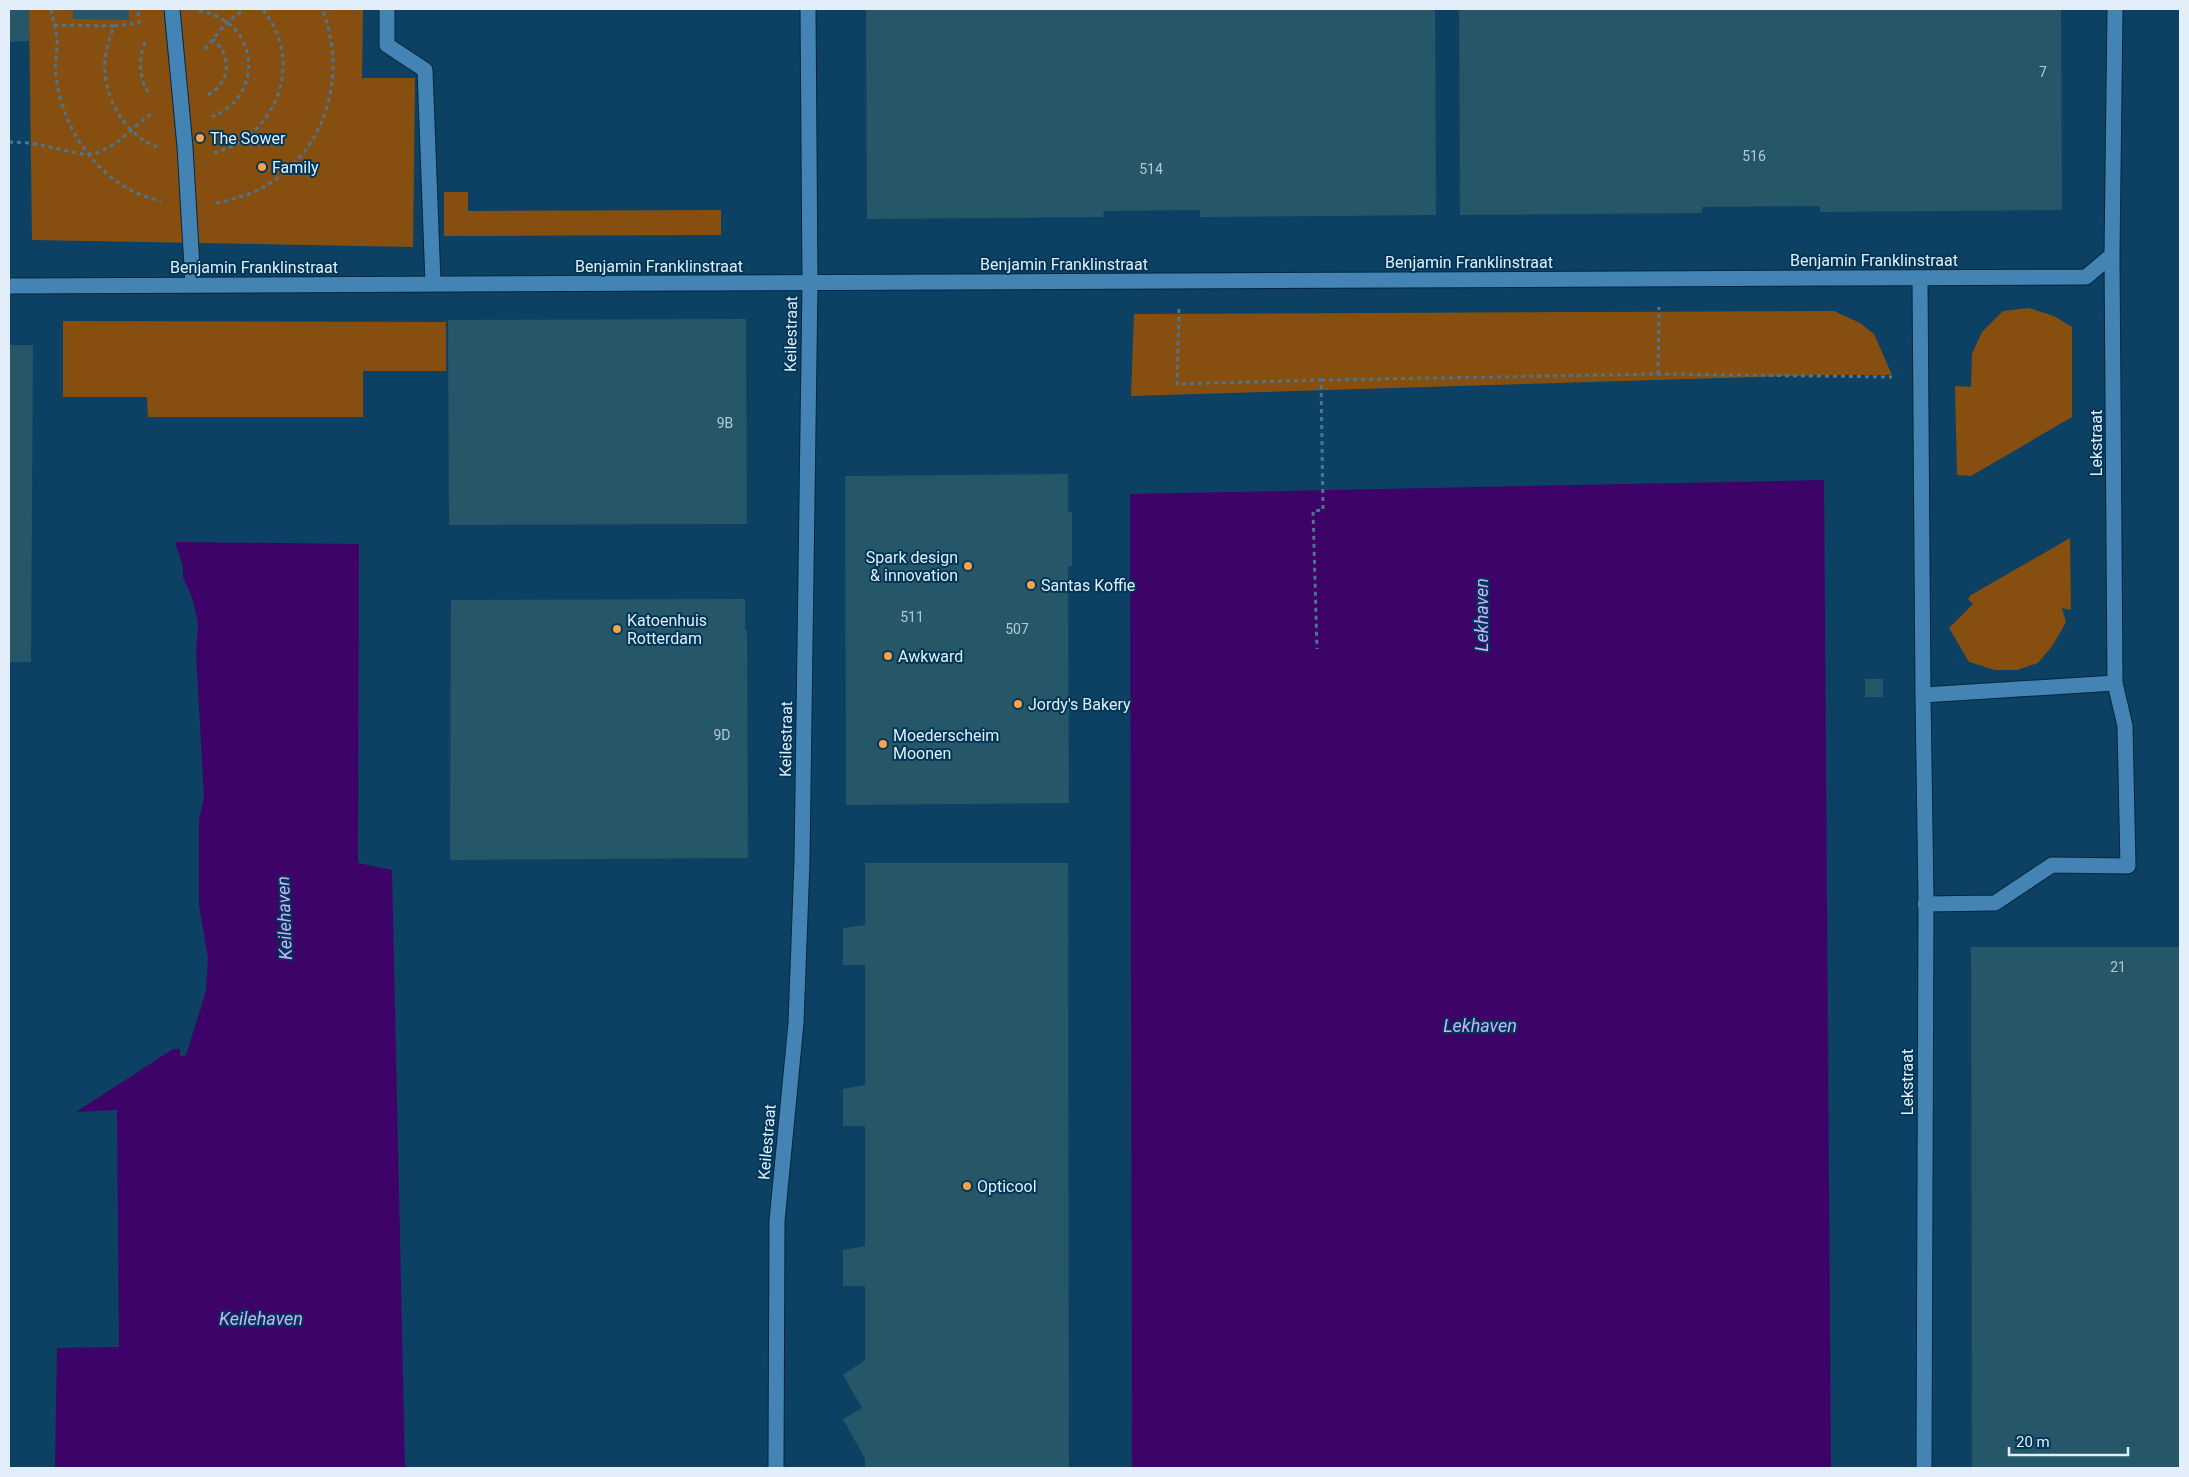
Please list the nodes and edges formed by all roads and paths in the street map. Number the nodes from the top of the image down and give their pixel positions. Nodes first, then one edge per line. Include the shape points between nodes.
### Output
1 (138, 9) edge
2 (172, 9) edge
3 (245, 9) edge
4 (387, 9) edge
5 (808, 9) edge
6 (2115, 9) edge
7 (114, 26) dead end
8 (213, 38) junction
9 (178, 82) junction
10 (180, 98) junction
11 (9, 142) edge
12 (2112, 256) junction
13 (1659, 278) junction
14 (1920, 278) junction
15 (1180, 280) junction
16 (433, 283) junction
17 (810, 283) junction
18 (193, 284) junction
19 (9, 286) edge
20 (1658, 374) junction
21 (1920, 376) junction
22 (1321, 380) junction
23 (1317, 650) dead end
24 (2115, 683) junction
25 (1922, 696) junction
26 (1925, 904) junction
27 (776, 1468) edge
28 (1924, 1468) edge

1 - 7 path via 139,23
2 - 9 street
3 - 8 path
4 - 16 street via 387,45 425,70
5 - 17 street, Keilestraat
6 - 12 street, Lekstraat
8 - 9 path
8 - 10 path via 225,54 226,73 222,82 208,95
9 - 10 street
10 - 11 path via 168,101 115,144 95,154
10 - 18 street
12 - 14 street, Benjamin Franklinstraat via 2086,277
12 - 24 street, Lekstraat
13 - 14 street, Benjamin Franklinstraat
13 - 15 street, Benjamin Franklinstraat
13 - 20 path
14 - 21 street, Lekstraat
15 - 17 street, Benjamin Franklinstraat
15 - 22 path via 1177,384
16 - 17 street, Benjamin Franklinstraat
16 - 18 street, Benjamin Franklinstraat
17 - 27 street, Keilestraat via 802,860 796,1023 777,1229
18 - 19 street, Benjamin Franklinstraat
20 - 21 path
20 - 22 path
21 - 25 street, Lekstraat
22 - 23 path via 1323,510 1313,511
24 - 25 street
24 - 26 street, Lekstraat via 2125,726 2128,866 2052,865 1995,903
25 - 26 street, Lekstraat
26 - 28 street, Lekstraat

